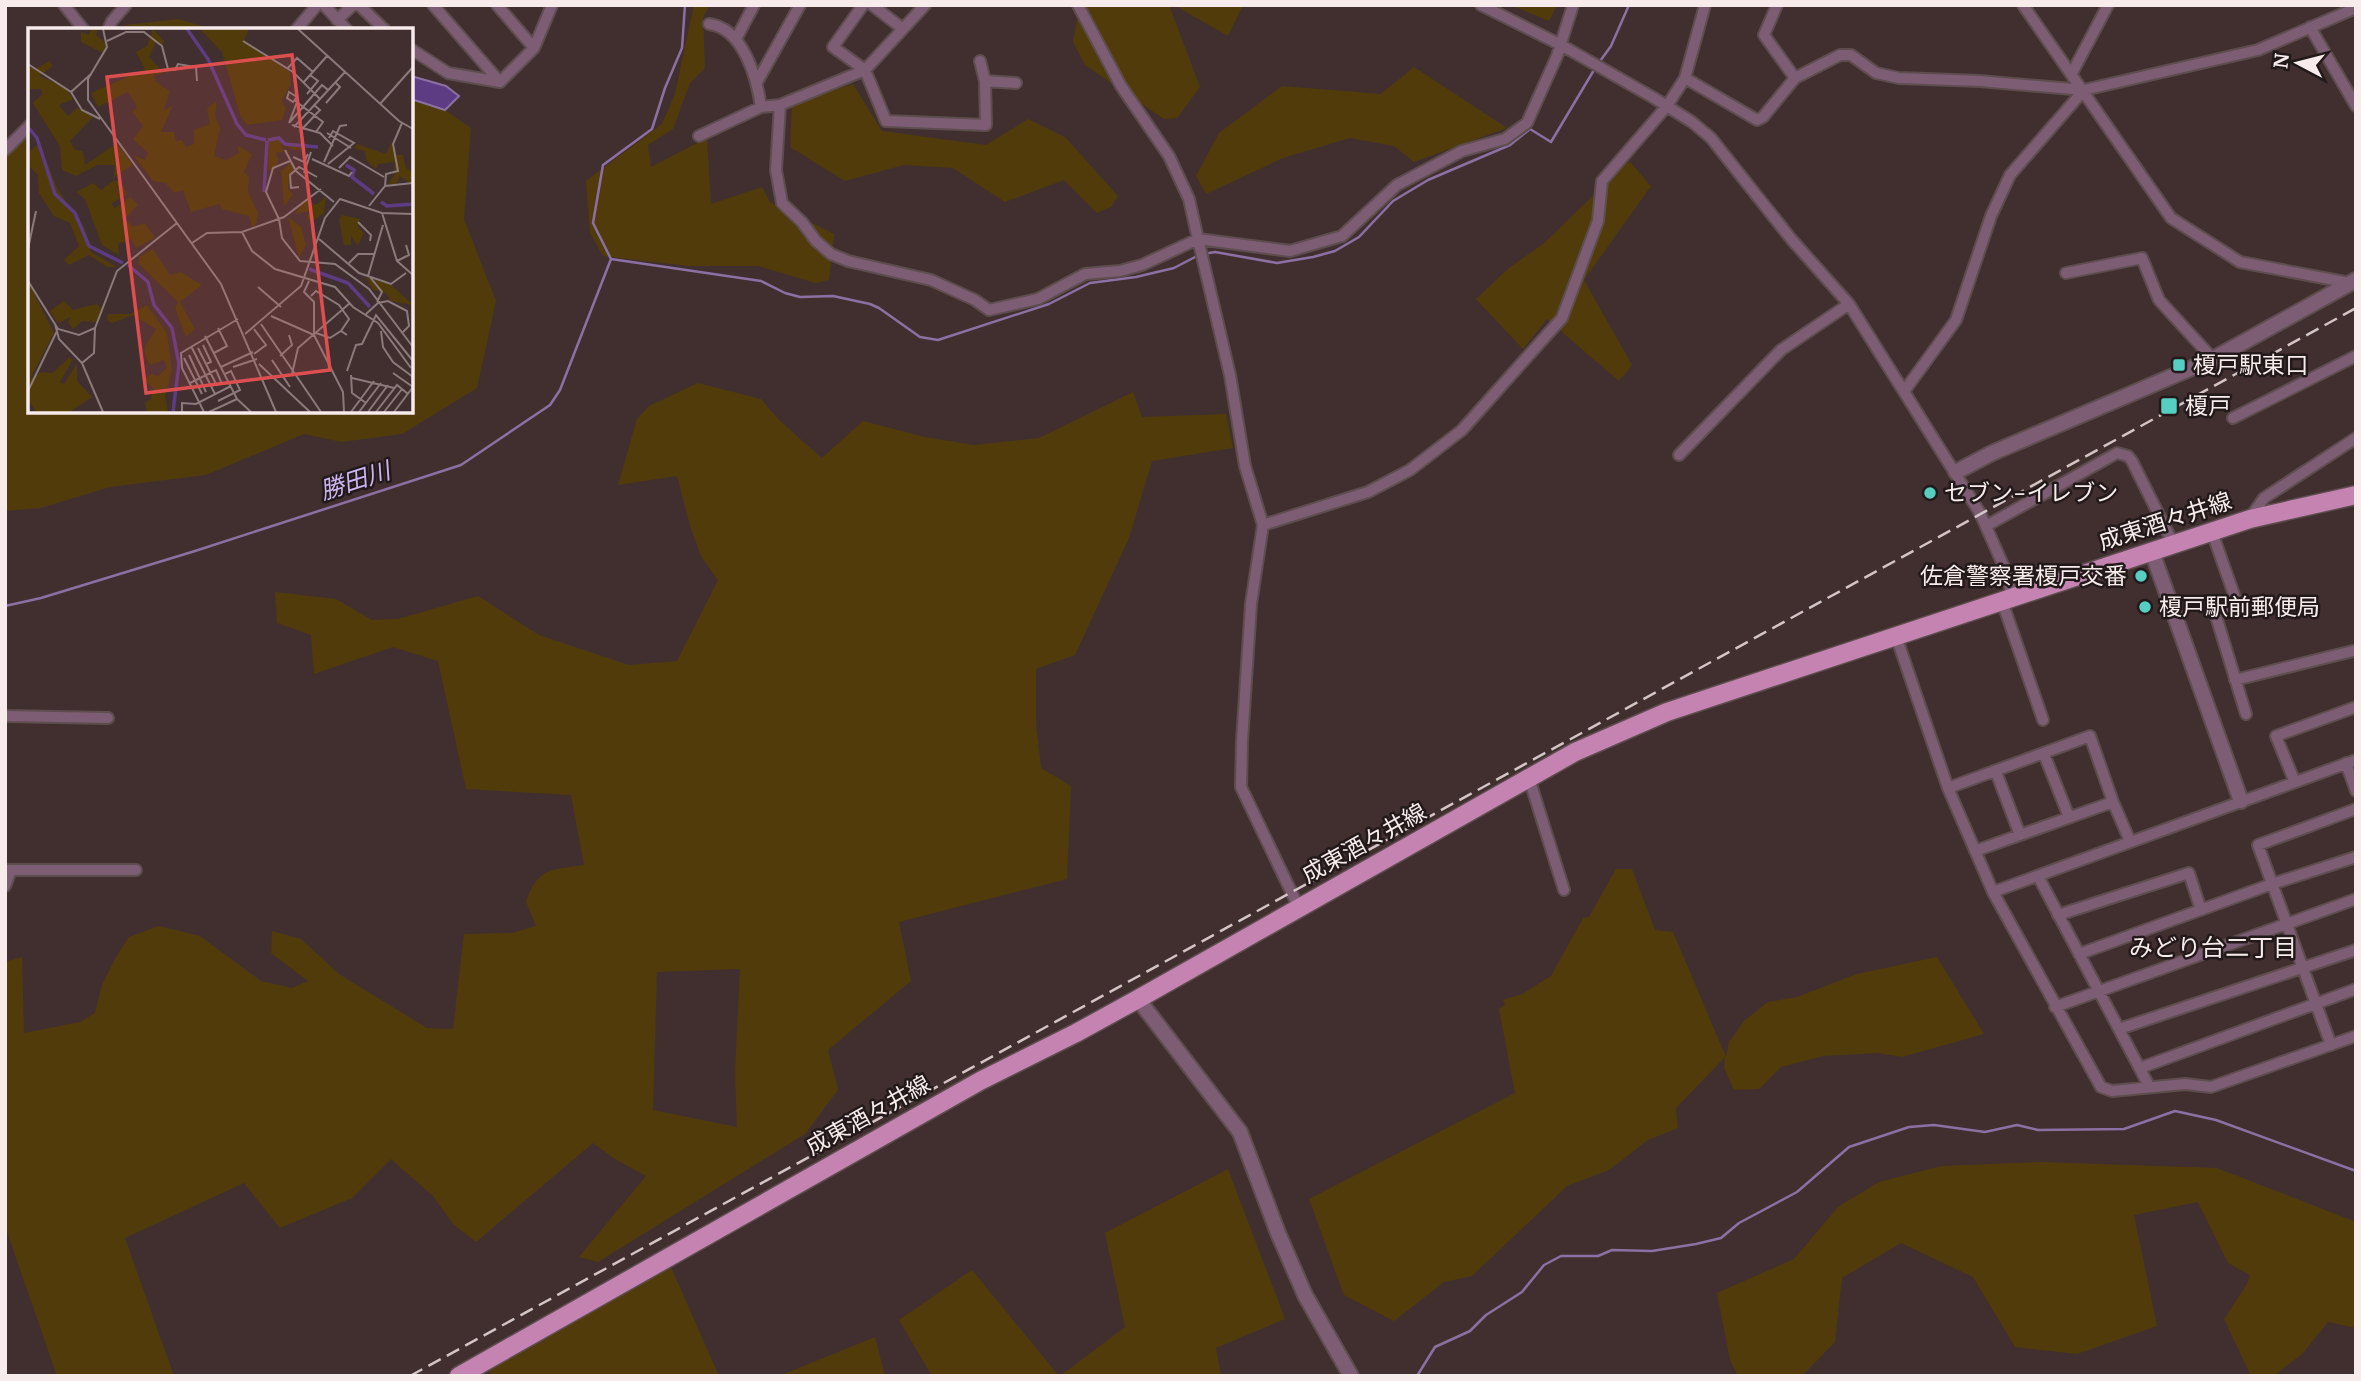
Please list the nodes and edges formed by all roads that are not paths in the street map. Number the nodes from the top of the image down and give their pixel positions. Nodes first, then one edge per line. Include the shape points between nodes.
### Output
1 (64, 5) edge
2 (126, 5) edge
3 (317, 5) edge
4 (324, 5) edge
5 (353, 5) edge
6 (359, 5) edge
7 (433, 5) edge
8 (497, 5) edge
9 (552, 5) edge
10 (754, 5) edge
11 (800, 5) edge
12 (863, 5) edge
13 (872, 5) edge
14 (925, 5) edge
15 (1078, 5) edge
16 (1481, 5) edge
17 (1573, 5) edge
18 (1705, 5) edge
19 (1777, 5) edge
20 (2023, 5) edge
21 (2108, 5) edge
22 (2356, 8) edge
23 (338, 20) junction
24 (709, 24) dead end
25 (2310, 27) junction
26 (82, 28) edge
27 (109, 28) edge
28 (298, 28) edge
29 (344, 28) edge
30 (383, 28) edge
31 (903, 29) junction
32 (736, 39) junction
33 (1561, 45) junction
34 (534, 48) junction
35 (413, 50) edge
36 (980, 61) dead end
37 (865, 70) junction
38 (2072, 73) junction
39 (1685, 78) junction
40 (1795, 78) junction
41 (985, 81) junction
42 (500, 82) junction
43 (757, 82) junction
44 (1016, 82) dead end
45 (2084, 90) junction
46 (780, 105) junction
47 (1667, 106) junction
48 (2356, 106) edge
49 (761, 107) junction
50 (28, 127) edge
51 (699, 136) dead end
52 (5, 150) edge
53 (1198, 239) junction
54 (2066, 274) dead end
55 (2353, 281) edge
56 (1849, 304) junction
57 (2356, 356) edge
58 (2213, 359) junction
59 (1905, 390) junction
60 (2233, 418) dead end
61 (2356, 438) edge
62 (1679, 455) dead end
63 (1956, 471) junction
64 (2356, 495) edge
65 (2250, 519) junction
66 (1263, 525) junction
67 (1986, 526) junction
68 (2212, 532) junction
69 (2174, 545) junction
70 (2152, 552) junction
71 (2007, 599) junction
72 (1895, 636) junction
73 (2353, 651) dead end
74 (2235, 680) junction
75 (2356, 707) edge
76 (2246, 714) dead end
77 (5, 716) edge
78 (108, 718) dead end
79 (2043, 720) dead end
80 (2044, 754) junction
81 (2351, 761) edge
82 (1996, 772) junction
83 (1529, 778) junction
84 (2294, 780) junction
85 (1948, 788) junction
86 (2356, 791) edge
87 (2241, 801) junction
88 (2113, 802) junction
89 (2356, 809) edge
90 (2069, 817) junction
91 (2020, 835) junction
92 (2130, 841) junction
93 (1975, 850) junction
94 (2356, 857) edge
95 (8, 870) edge
96 (136, 870) dead end
97 (2038, 876) junction
98 (2272, 884) junction
99 (5, 886) edge
100 (1564, 890) dead end
101 (1993, 892) junction
102 (2356, 899) edge
103 (1299, 908) junction
104 (2201, 910) junction
105 (2058, 915) junction
106 (2287, 925) junction
107 (2356, 950) edge
108 (2079, 954) junction
109 (2303, 969) junction
110 (2356, 989) edge
111 (2098, 991) junction
112 (1138, 999) junction
113 (2316, 1004) junction
114 (2055, 1007) junction
115 (2119, 1029) junction
116 (2356, 1036) edge
117 (2330, 1045) junction
118 (2140, 1068) junction
119 (2149, 1086) junction
120 (459, 1376) edge
121 (1351, 1376) edge

1 - 26 street
2 - 27 street
3 - 28 street
4 - 23 street
5 - 23 street
6 - 30 street
7 - 42 street
8 - 34 street
9 - 34 street
10 - 32 street
11 - 43 street
12 - 37 street via 833,47
13 - 31 street
14 - 31 street
15 - 53 street via 1121,86 1169,156 1189,200
16 - 33 street
17 - 33 street
18 - 39 street
19 - 40 street via 1764,35
20 - 38 street
21 - 38 street
22 - 25 street
23 - 29 street
24 - 32 street
25 - 45 street via 2258,50
25 - 48 street
31 - 37 street
32 - 43 street
33 - 47 street
33 - 53 street via 1527,123 1505,139 1462,151 1397,185 1342,236 1290,251
34 - 42 street
35 - 42 street via 448,74
36 - 41 street
37 - 41 street via 886,121 986,125
37 - 46 street
38 - 45 street
39 - 40 street via 1757,120
39 - 47 street
40 - 45 street via 1840,55 1851,55 1876,73 1899,78
41 - 44 street
43 - 49 street
45 - 55 street via 2171,218 2239,262
45 - 59 street via 2010,174 1956,320
46 - 49 street
46 - 53 street via 776,170 782,203 816,241 848,261 931,280 989,310 1038,299 1085,274 1142,265
47 - 56 street via 1711,138
47 - 66 street via 1602,181 1598,221 1562,318 1462,430 1410,470 1368,492
49 - 51 street
50 - 52 street
53 - 66 street via 1230,375 1245,466
54 - 58 street via 2142,258 2159,300
55 - 58 street
56 - 59 street
56 - 62 street via 1781,350
57 - 60 street
58 - 63 street
59 - 63 street
61 - 65 street via 2264,498
63 - 67 street
64 - 65 main road, 成東酒々井線
65 - 68 main road, 成東酒々井線
66 - 103 street via 1251,604 1241,787
67 - 69 street via 2117,453 2128,456 2136,468
67 - 71 street via 2008,576
68 - 69 main road, 成東酒々井線
68 - 74 street via 2238,606 2216,613
69 - 70 main road, 成東酒々井線
70 - 71 main road, 成東酒々井線
70 - 87 street
71 - 72 main road, 成東酒々井線
71 - 79 street
72 - 83 main road, 成東酒々井線 via 1667,712 1575,752
72 - 85 street
73 - 74 street
74 - 76 street
75 - 84 street via 2276,736
77 - 78 street
80 - 82 street
80 - 88 street via 2090,736
80 - 90 street
81 - 84 street
81 - 86 street
82 - 85 street
82 - 91 street
83 - 100 street
83 - 103 main road, 成東酒々井線
84 - 87 street
85 - 93 street
87 - 92 street
88 - 90 street
88 - 92 street
89 - 98 street via 2258,845
90 - 91 street
91 - 93 street
92 - 97 street
93 - 101 street
94 - 98 street
95 - 96 street
95 - 99 street
97 - 101 street
97 - 105 street
98 - 104 street
98 - 106 street
101 - 114 street
102 - 106 street
103 - 112 main road, 成東酒々井線
104 - 105 street via 2189,873
104 - 108 street
105 - 108 street
106 - 109 street
106 - 111 street
107 - 109 street
108 - 111 street
109 - 113 street
109 - 115 street
110 - 113 street
111 - 114 street
111 - 115 street
112 - 120 main road, 成東酒々井線 via 980,1080
112 - 121 street via 1240,1132 1305,1294
113 - 117 street
113 - 118 street
114 - 119 street via 2101,1087 2112,1091
115 - 118 street
116 - 117 street
117 - 119 street via 2211,1087
118 - 119 street

